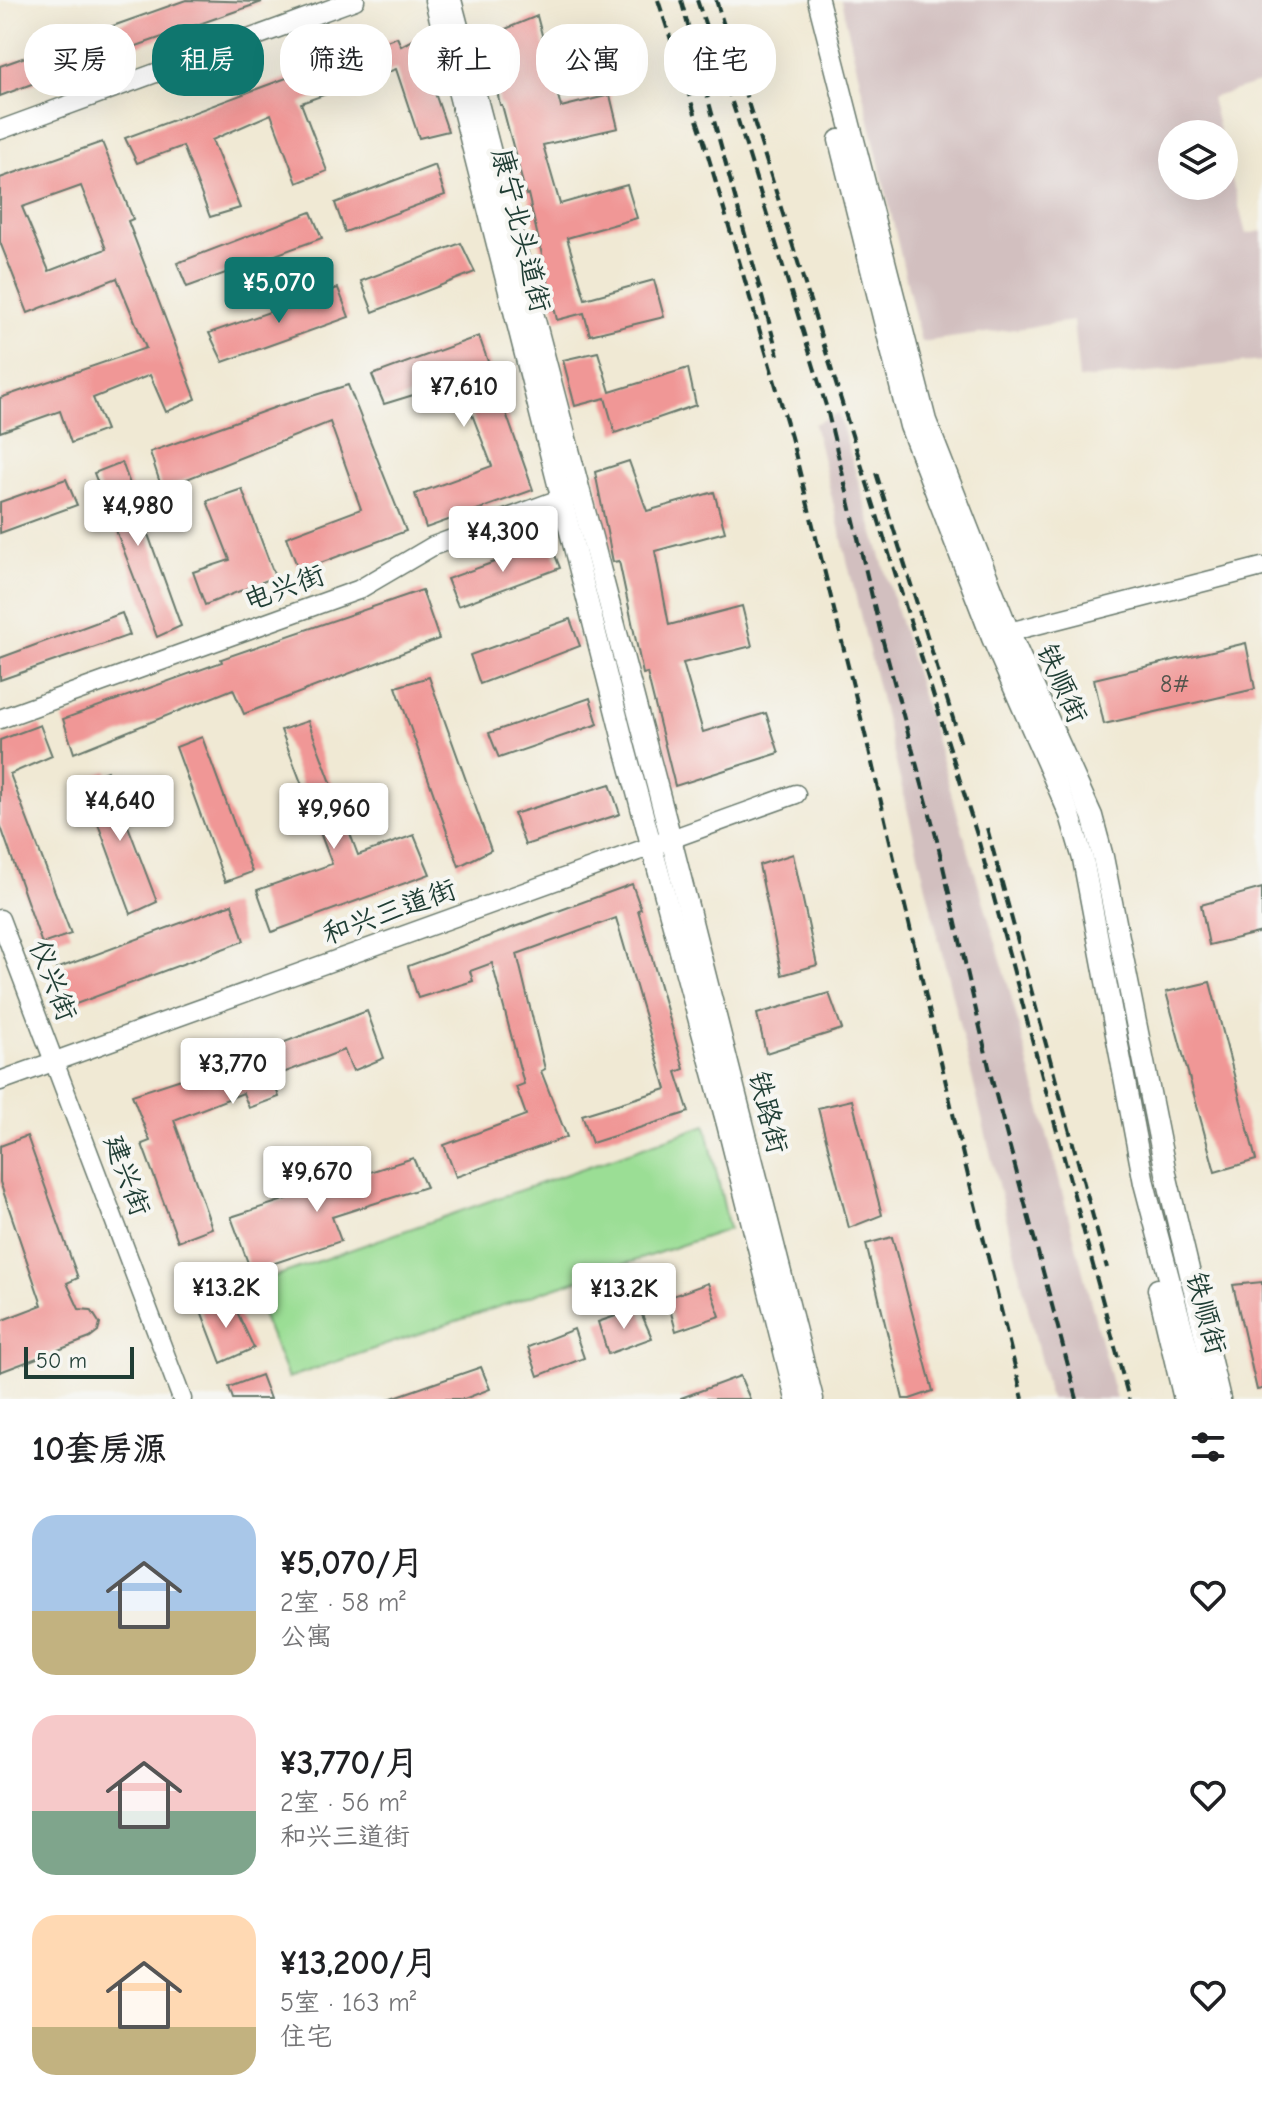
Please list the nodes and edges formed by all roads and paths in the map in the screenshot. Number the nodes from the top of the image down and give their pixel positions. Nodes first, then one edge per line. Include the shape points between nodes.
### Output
1 (355, 0) edge
2 (435, 0) edge
3 (451, 0) edge
4 (805, 0) edge
5 (818, 0) edge
6 (0, 130) edge
7 (570, 495) junction
8 (1262, 567) edge
9 (1009, 632) junction
10 (0, 719) edge
11 (796, 794) dead end
12 (661, 843) junction
13 (0, 919) edge
14 (55, 1061) junction
15 (0, 1081) edge
16 (1167, 1178) junction
17 (1144, 1183) junction
18 (182, 1399) edge
19 (796, 1399) edge
20 (813, 1399) edge
21 (1184, 1399) edge
22 (1201, 1399) edge
23 (1220, 1399) edge
24 (1230, 1399) edge

1 - 6 street
2 - 7 main road, 康宁北头道街
3 - 7 main road, 康宁北头道街
4 - 17 main road, 铁顺街 via 910,426 992,638 1070,815 1083,859
5 - 9 main road, 铁顺街 via 926,421
7 - 10 street, 电兴街 via 433,546 358,590
7 - 12 main road, 康宁北头道街
8 - 9 street
9 - 16 main road, 铁顺街 via 1092,816
11 - 12 street, 和兴三道街
12 - 14 street, 和兴三道街
12 - 19 main road, 铁路街
12 - 20 main road, 铁路街
13 - 14 street, 仪兴街
14 - 15 street, 和兴三道街
14 - 18 street, 建兴街
16 - 23 main road, 铁顺街
16 - 24 main road via 1184,1211
17 - 21 main road via 1143,1225
17 - 22 main road, 铁顺街

